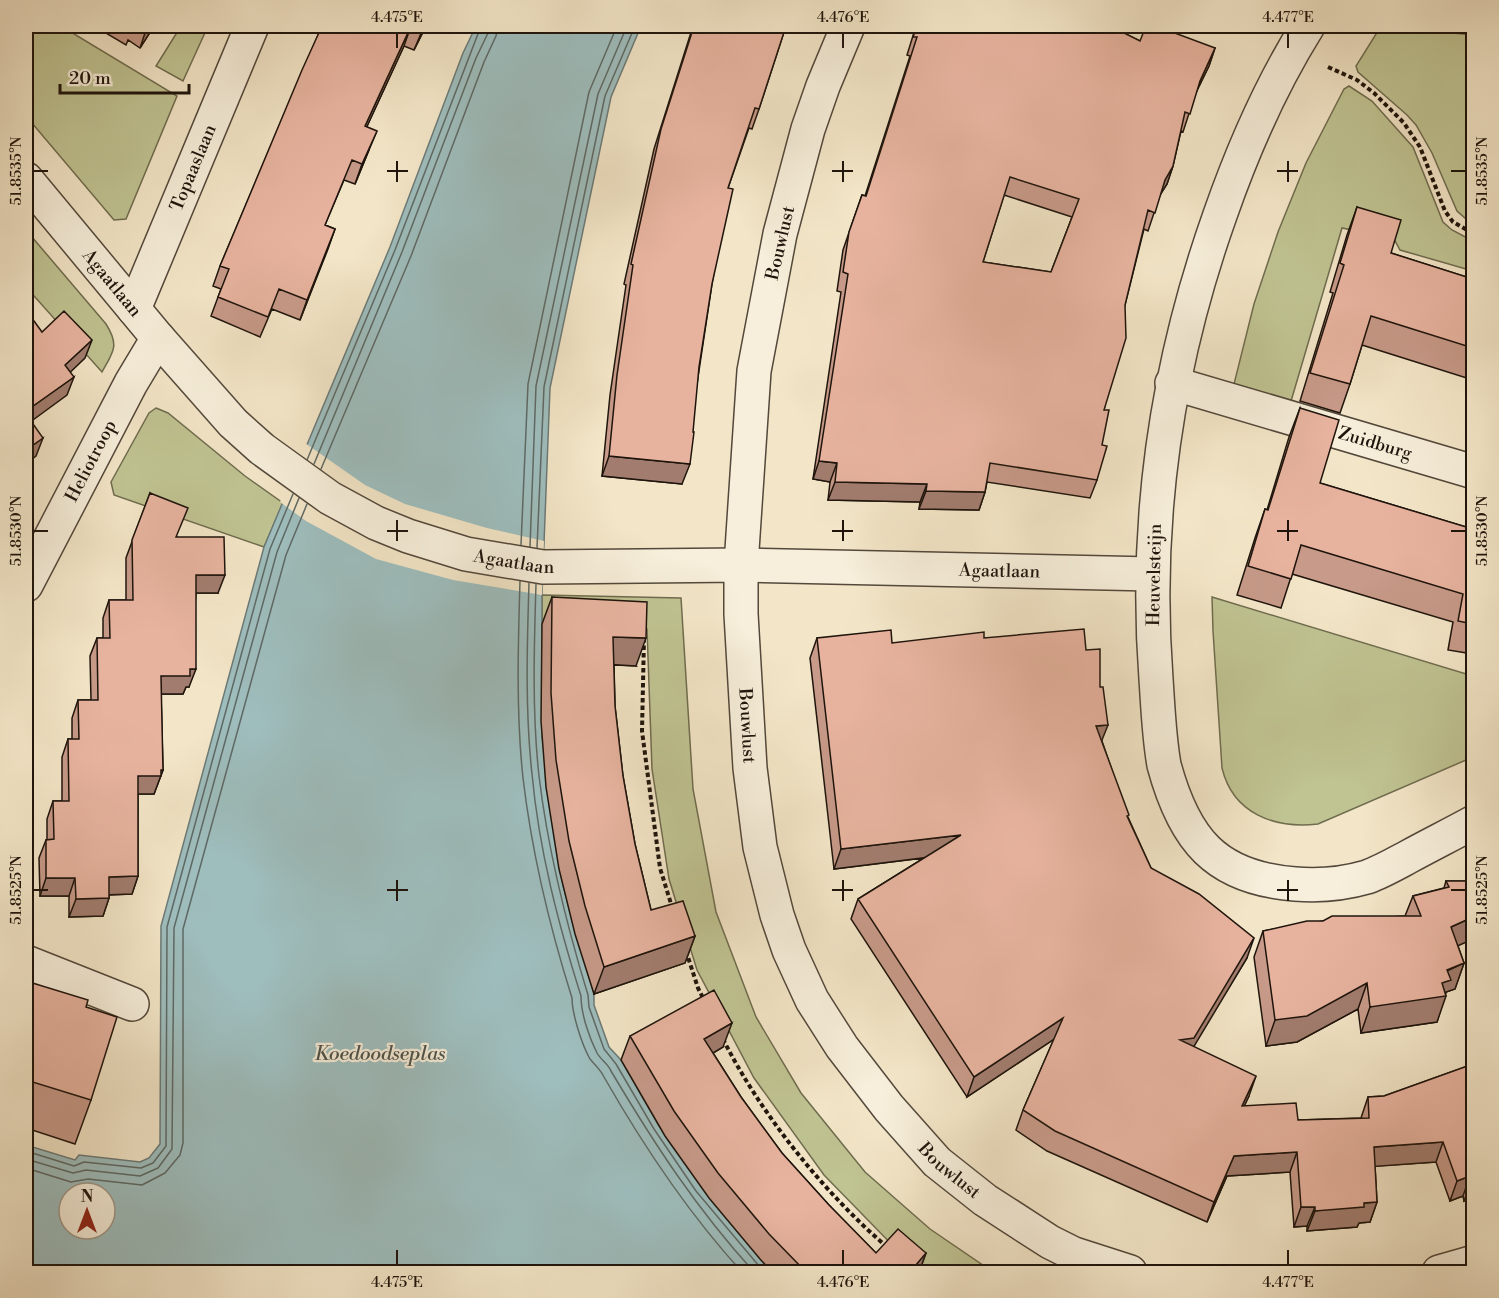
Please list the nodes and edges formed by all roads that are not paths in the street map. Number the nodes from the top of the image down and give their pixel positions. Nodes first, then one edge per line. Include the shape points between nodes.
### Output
1 (252, 26) edge
2 (848, 26) edge
3 (1300, 39) edge
4 (26, 179) edge
5 (134, 309) junction
6 (158, 338) junction
7 (1173, 382) junction
8 (1473, 472) edge
9 (741, 565) junction
10 (1152, 574) junction
11 (26, 585) edge
12 (1473, 822) edge
13 (26, 962) edge
14 (132, 1004) dead end
15 (1473, 1262) edge
16 (1130, 1272) edge
17 (1439, 1272) edge

1 - 5 street, Topaaslaan
2 - 9 street, Bouwlust via 808,129 780,234 754,371
3 - 7 street, Heuvelsteijn via 1263,107 1228,191 1194,292
4 - 5 street, Agaatlaan
5 - 6 street, Agaatlaan
6 - 9 street, Agaatlaan via 233,423 262,449 330,498 376,524 466,554 543,567
6 - 11 street, Heliotroop via 131,382
7 - 8 street, Zuidburg
7 - 10 street, Heuvelsteijn via 1156,506
9 - 10 street, Agaatlaan
9 - 16 street, Bouwlust via 750,768 760,847 777,915 817,1009 889,1108 958,1180 1050,1242
10 - 12 street, Heuvelsteijn via 1152,627 1164,765 1184,820 1197,840 1219,861 1239,872 1282,883 1336,884 1370,876
13 - 14 street
15 - 17 street

